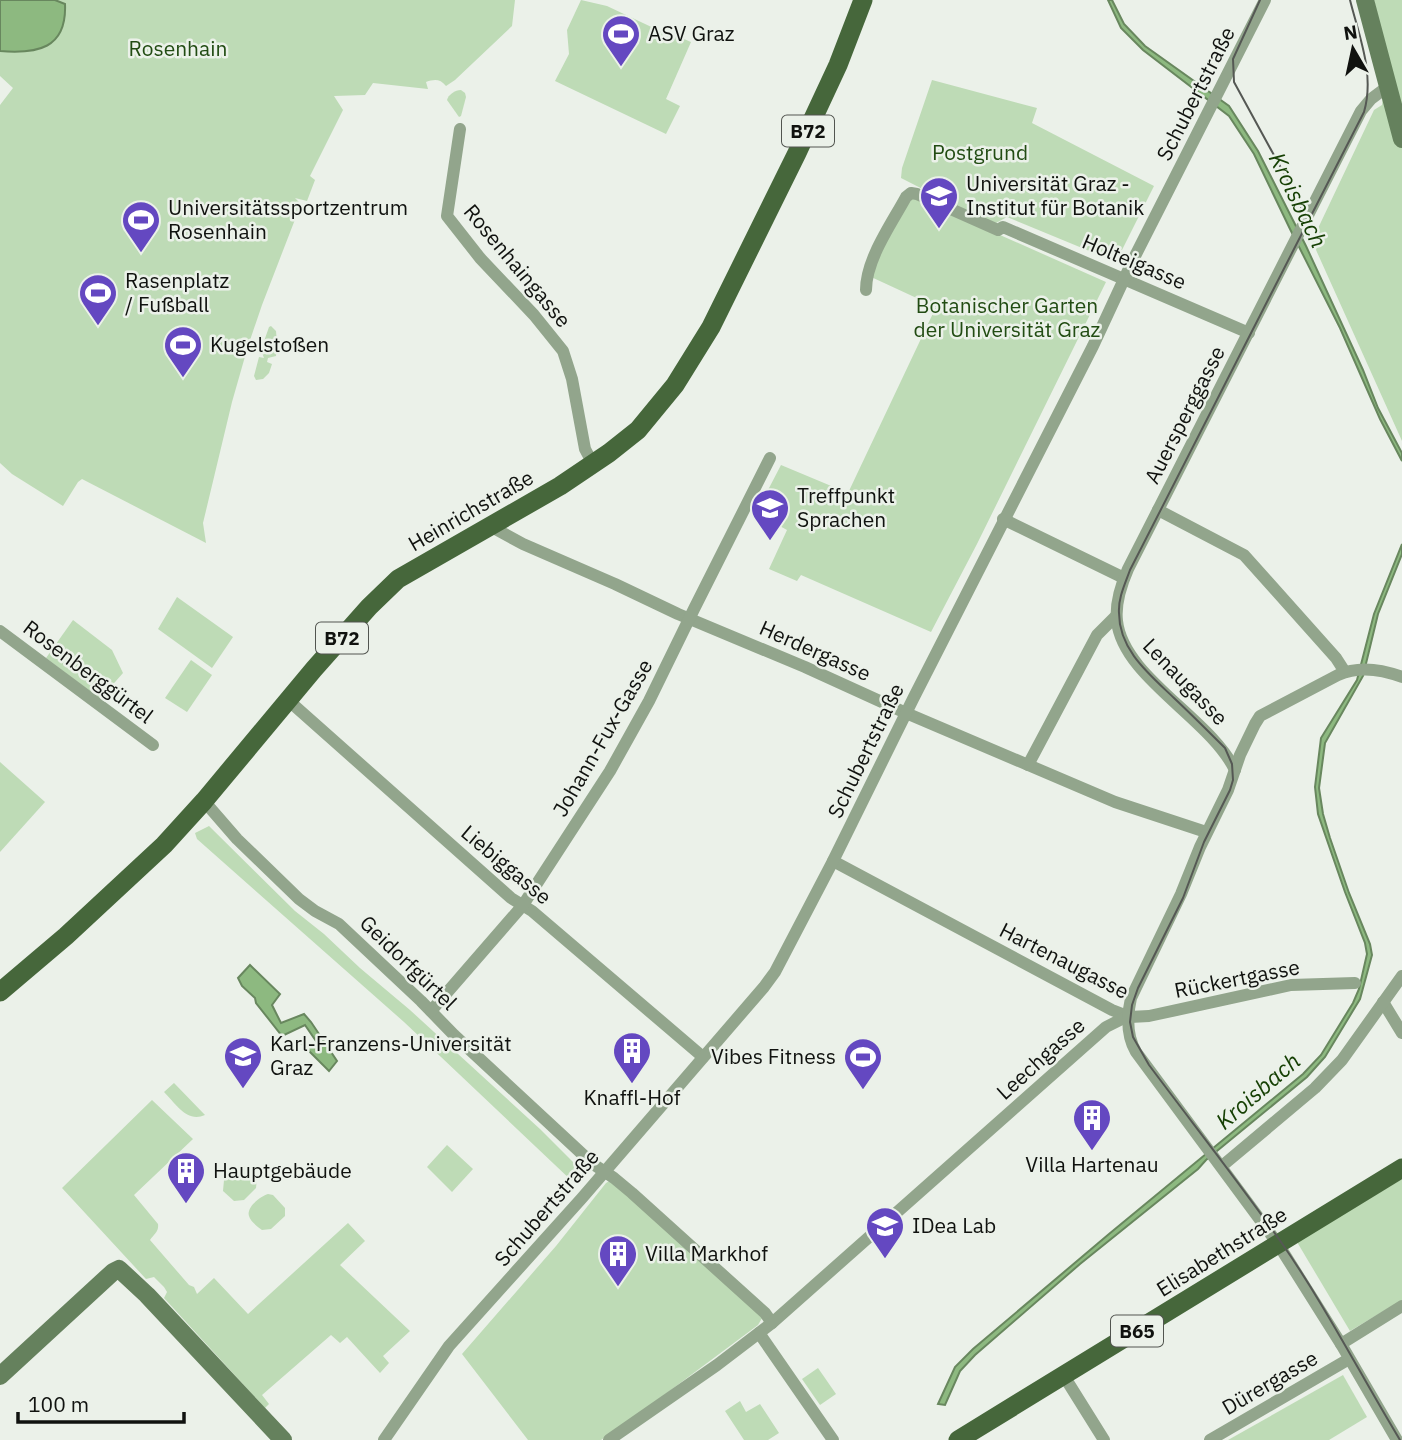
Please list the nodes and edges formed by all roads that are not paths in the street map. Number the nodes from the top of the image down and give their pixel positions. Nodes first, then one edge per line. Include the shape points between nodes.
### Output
1 (863, 0) edge
2 (1265, 0) edge
3 (1365, 0) edge
4 (1387, 87) junction
5 (460, 129) dead end
6 (1402, 139) edge
7 (1125, 278) junction
8 (866, 290) dead end
9 (1249, 333) junction
10 (770, 458) dead end
11 (593, 464) junction
12 (1158, 510) junction
13 (1003, 519) junction
14 (490, 526) junction
15 (1124, 578) junction
16 (1116, 616) junction
17 (689, 618) junction
18 (0, 631) edge
19 (1349, 671) junction
20 (1402, 677) edge
21 (288, 700) junction
22 (906, 713) junction
23 (153, 745) dead end
24 (1028, 765) junction
25 (1235, 770) junction
26 (204, 801) junction
27 (1206, 832) junction
28 (833, 861) junction
29 (523, 905) junction
30 (1402, 976) edge
31 (1354, 983) dead end
32 (0, 992) edge
33 (1383, 1002) junction
34 (431, 1012) junction
35 (1128, 1016) junction
36 (1402, 1034) edge
37 (703, 1057) junction
38 (1215, 1157) junction
39 (1402, 1168) edge
40 (604, 1172) junction
41 (1278, 1244) junction
42 (1402, 1306) edge
43 (772, 1323) junction
44 (759, 1333) junction
45 (1340, 1343) junction
46 (1349, 1359) junction
47 (0, 1376) edge
48 (1064, 1376) junction
49 (283, 1440) edge
50 (384, 1440) edge
51 (609, 1440) edge
52 (833, 1440) edge
53 (958, 1440) edge
54 (1104, 1440) edge
55 (1210, 1440) edge
56 (1397, 1440) edge

1 - 11 main road, Heinrichstraße / B72 via 838,65 711,327 675,385 638,430
2 - 7 street, Schubertstraße
3 - 4 street
4 - 6 street
4 - 9 street, Auersperggasse via 1361,111
5 - 11 street, Rosenhaingasse via 447,216 563,351
7 - 8 street, Holteigasse via 911,193 873,258
7 - 9 street, Holteigasse
7 - 13 street, Schubertstraße
9 - 12 street, Auersperggasse
10 - 17 street, Johann-Fux-Gasse
11 - 14 main road, Heinrichstraße / B72
12 - 15 street, Auersperggasse
12 - 19 street via 1244,555
13 - 15 street
13 - 22 street, Schubertstraße
14 - 17 street, Herdergasse
14 - 21 main road, Heinrichstraße / B72 via 398,579
15 - 16 street, Auersperggasse
16 - 24 street, Auersperggasse via 1097,635
16 - 25 street, Lenaugasse via 1122,640 1135,661 1211,736
17 - 22 street, Herdergasse
17 - 29 street, Johann-Fux-Gasse via 610,771
18 - 23 street, Rosenberggürtel
19 - 20 street via 1386,671
19 - 25 street via 1260,716
21 - 26 main road, Heinrichstraße / B72
21 - 29 street, Liebiggasse
22 - 24 street, Herdergasse
22 - 28 street, Schubertstraße
24 - 27 street, Herdergasse via 1120,805
25 - 27 street
26 - 32 main road, Heinrichstraße / B72 via 164,845
26 - 34 street, Geidorfgürtel via 299,899 339,924
27 - 35 street via 1131,998
28 - 35 street, Hartenaugasse
28 - 37 street, Schubertstraße via 775,972
29 - 34 street, Johann-Fux-Gasse
29 - 37 street, Liebiggasse
30 - 33 street
31 - 35 street, Rückertgasse via 1291,985 1149,1016
33 - 36 street
33 - 38 street via 1342,1060 1315,1088
34 - 40 street, Geidorfgürtel
35 - 38 street, Hartenaugasse via 1136,1052
35 - 43 street, Leechgasse via 1106,1027
37 - 40 street, Schubertstraße
38 - 41 street, Hartenaugasse
39 - 41 main road, Elisabethstraße / B65
40 - 43 street, Geidorfgürtel via 643,1202
40 - 50 street, Schubertstraße via 449,1346
41 - 45 street, Hartenaugasse
41 - 48 main road, Elisabethstraße / B65
42 - 45 street
43 - 44 street, Leechgasse
44 - 51 street, Leechgasse
44 - 52 street
45 - 46 street, Hartenaugasse
46 - 55 street, Dürergasse
46 - 56 street, Hartenaugasse
47 - 49 street via 119,1269
48 - 53 main road, Elisabethstraße / B65
48 - 54 street

